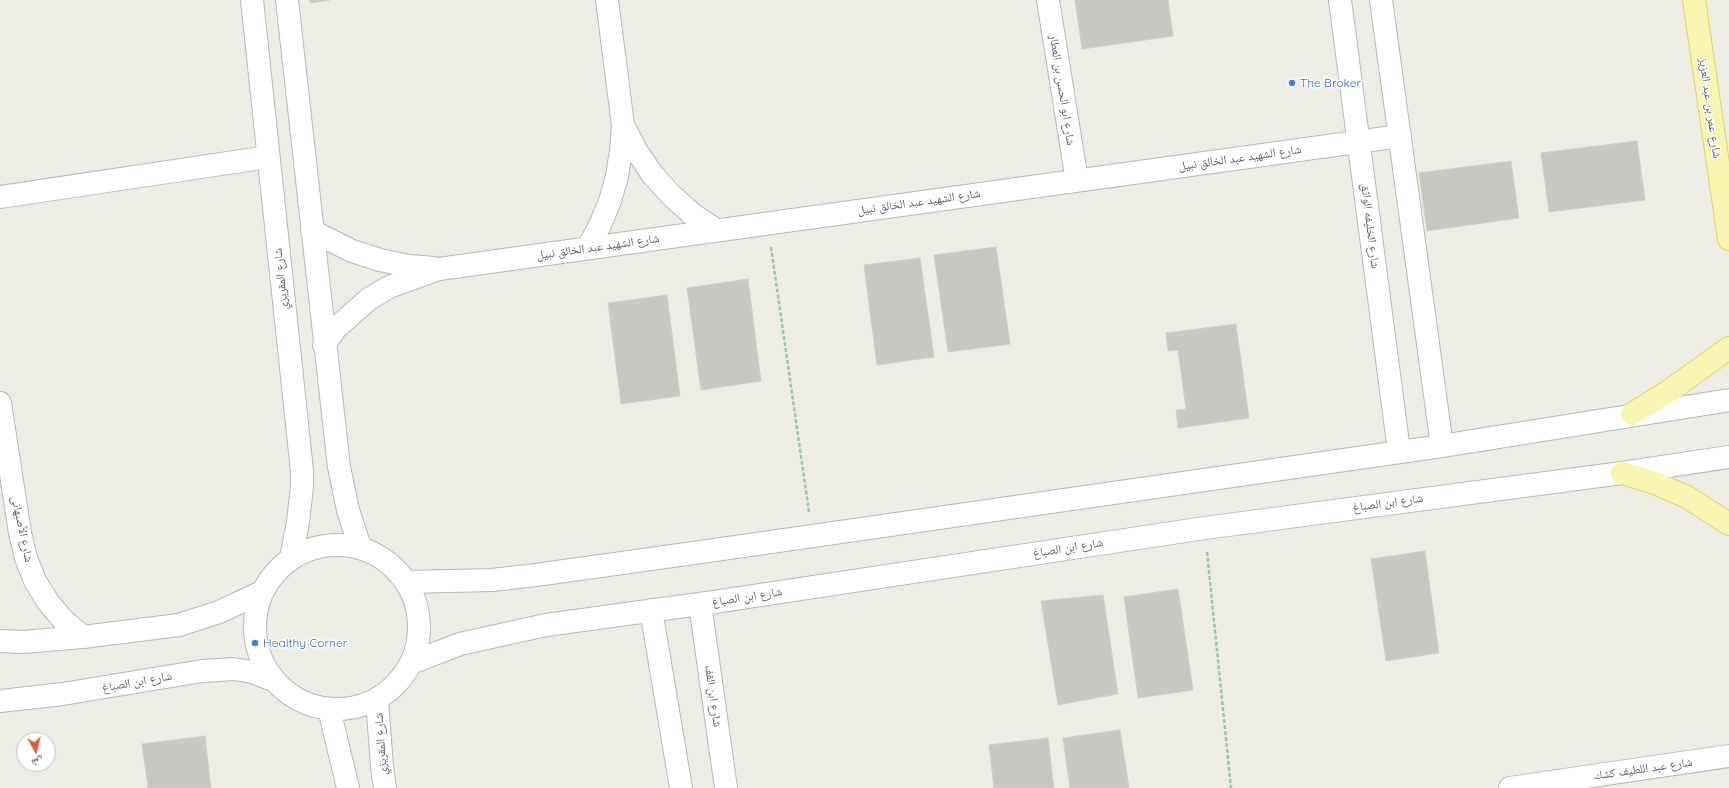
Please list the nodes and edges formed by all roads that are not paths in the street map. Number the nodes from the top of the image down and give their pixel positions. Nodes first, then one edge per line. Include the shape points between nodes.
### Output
1 (252, 0) edge
2 (287, 0) edge
3 (607, 0) edge
4 (1048, 0) edge
5 (1340, 0) edge
6 (1381, 0) edge
7 (1694, 0) edge
8 (623, 125) junction
9 (1400, 136) junction
10 (1359, 142) junction
11 (268, 157) junction
12 (1077, 181) junction
13 (0, 197) edge
14 (716, 230) junction
15 (312, 231) junction
16 (1729, 239) edge
17 (588, 248) junction
18 (439, 268) junction
19 (324, 345) junction
20 (1729, 348) edge
21 (1729, 400) edge
22 (0, 403) edge
23 (1632, 414) junction
24 (1442, 446) junction
25 (1399, 451) junction
26 (1729, 457) edge
27 (1622, 473) junction
28 (1729, 524) edge
29 (360, 547) junction
30 (291, 558) junction
31 (407, 582) junction
32 (262, 592) junction
33 (700, 604) junction
34 (651, 610) junction
35 (83, 637) junction
36 (0, 641) edge
37 (411, 663) junction
38 (273, 680) junction
39 (377, 699) junction
40 (0, 701) edge
41 (329, 709) junction
42 (1729, 756) edge
43 (348, 788) edge
44 (385, 788) edge
45 (681, 788) edge
46 (726, 788) edge
47 (1510, 788) edge

1 - 11 street, شارع المقريزي
2 - 15 street
3 - 8 street
4 - 12 street, شارع ابو الحسن بن العطار
5 - 10 street, شارع الخليفه الواثق
6 - 9 street
7 - 16 main road, شارع عمر بن عبد العزيز
8 - 14 street via 652,174 692,214
8 - 17 street via 621,151 612,195
9 - 10 street, شارع الشهيد عبد الخالق نبيل
9 - 24 street
10 - 12 street, شارع الشهيد عبد الخالق نبيل
10 - 25 street, شارع الخليفه الواثق
11 - 13 street
11 - 30 street, شارع المقريزي via 302,471 298,522
12 - 14 street, شارع الشهيد عبد الخالق نبيل
14 - 17 street, شارع الشهيد عبد الخالق نبيل
15 - 18 street, شارع الشهيد عبد الخالق نبيل via 352,251 380,260 409,266
15 - 19 street
17 - 18 street, شارع الشهيد عبد الخالق نبيل
18 - 19 street, شارع الشهيد عبد الخالق نبيل via 389,287 369,299 336,328
19 - 29 street via 344,494
20 - 23 main road via 1670,391
21 - 23 street
22 - 35 street, شارع الأصبهانى via 26,558 48,602 64,621
23 - 24 street
24 - 25 street
25 - 31 street via 536,575 492,580
26 - 27 street, شارع ابن الصباغ
27 - 28 main road via 1655,483 1687,497
27 - 33 street, شارع ابن الصباغ via 1205,528
29 - 30 street via 336,544 313,548
29 - 31 street via 382,557
30 - 32 street via 274,573
31 - 37 street via 416,601 420,622 418,643
32 - 35 street via 219,612 179,625
32 - 38 street via 254,628 263,664
33 - 34 street, شارع ابن الصباغ
33 - 46 street, شارع ابن القف
34 - 37 street, شارع ابن الصباغ via 546,625 497,635 460,644
34 - 45 street
35 - 36 street via 22,642
37 - 39 street via 397,684
38 - 40 street, شارع ابن الصباغ via 234,669 202,671 63,694
38 - 41 street via 289,694 308,704
39 - 41 street via 345,709
39 - 44 street, شارع المقريزي
41 - 43 street
42 - 47 street, شارع عبد اللطيف كشك

